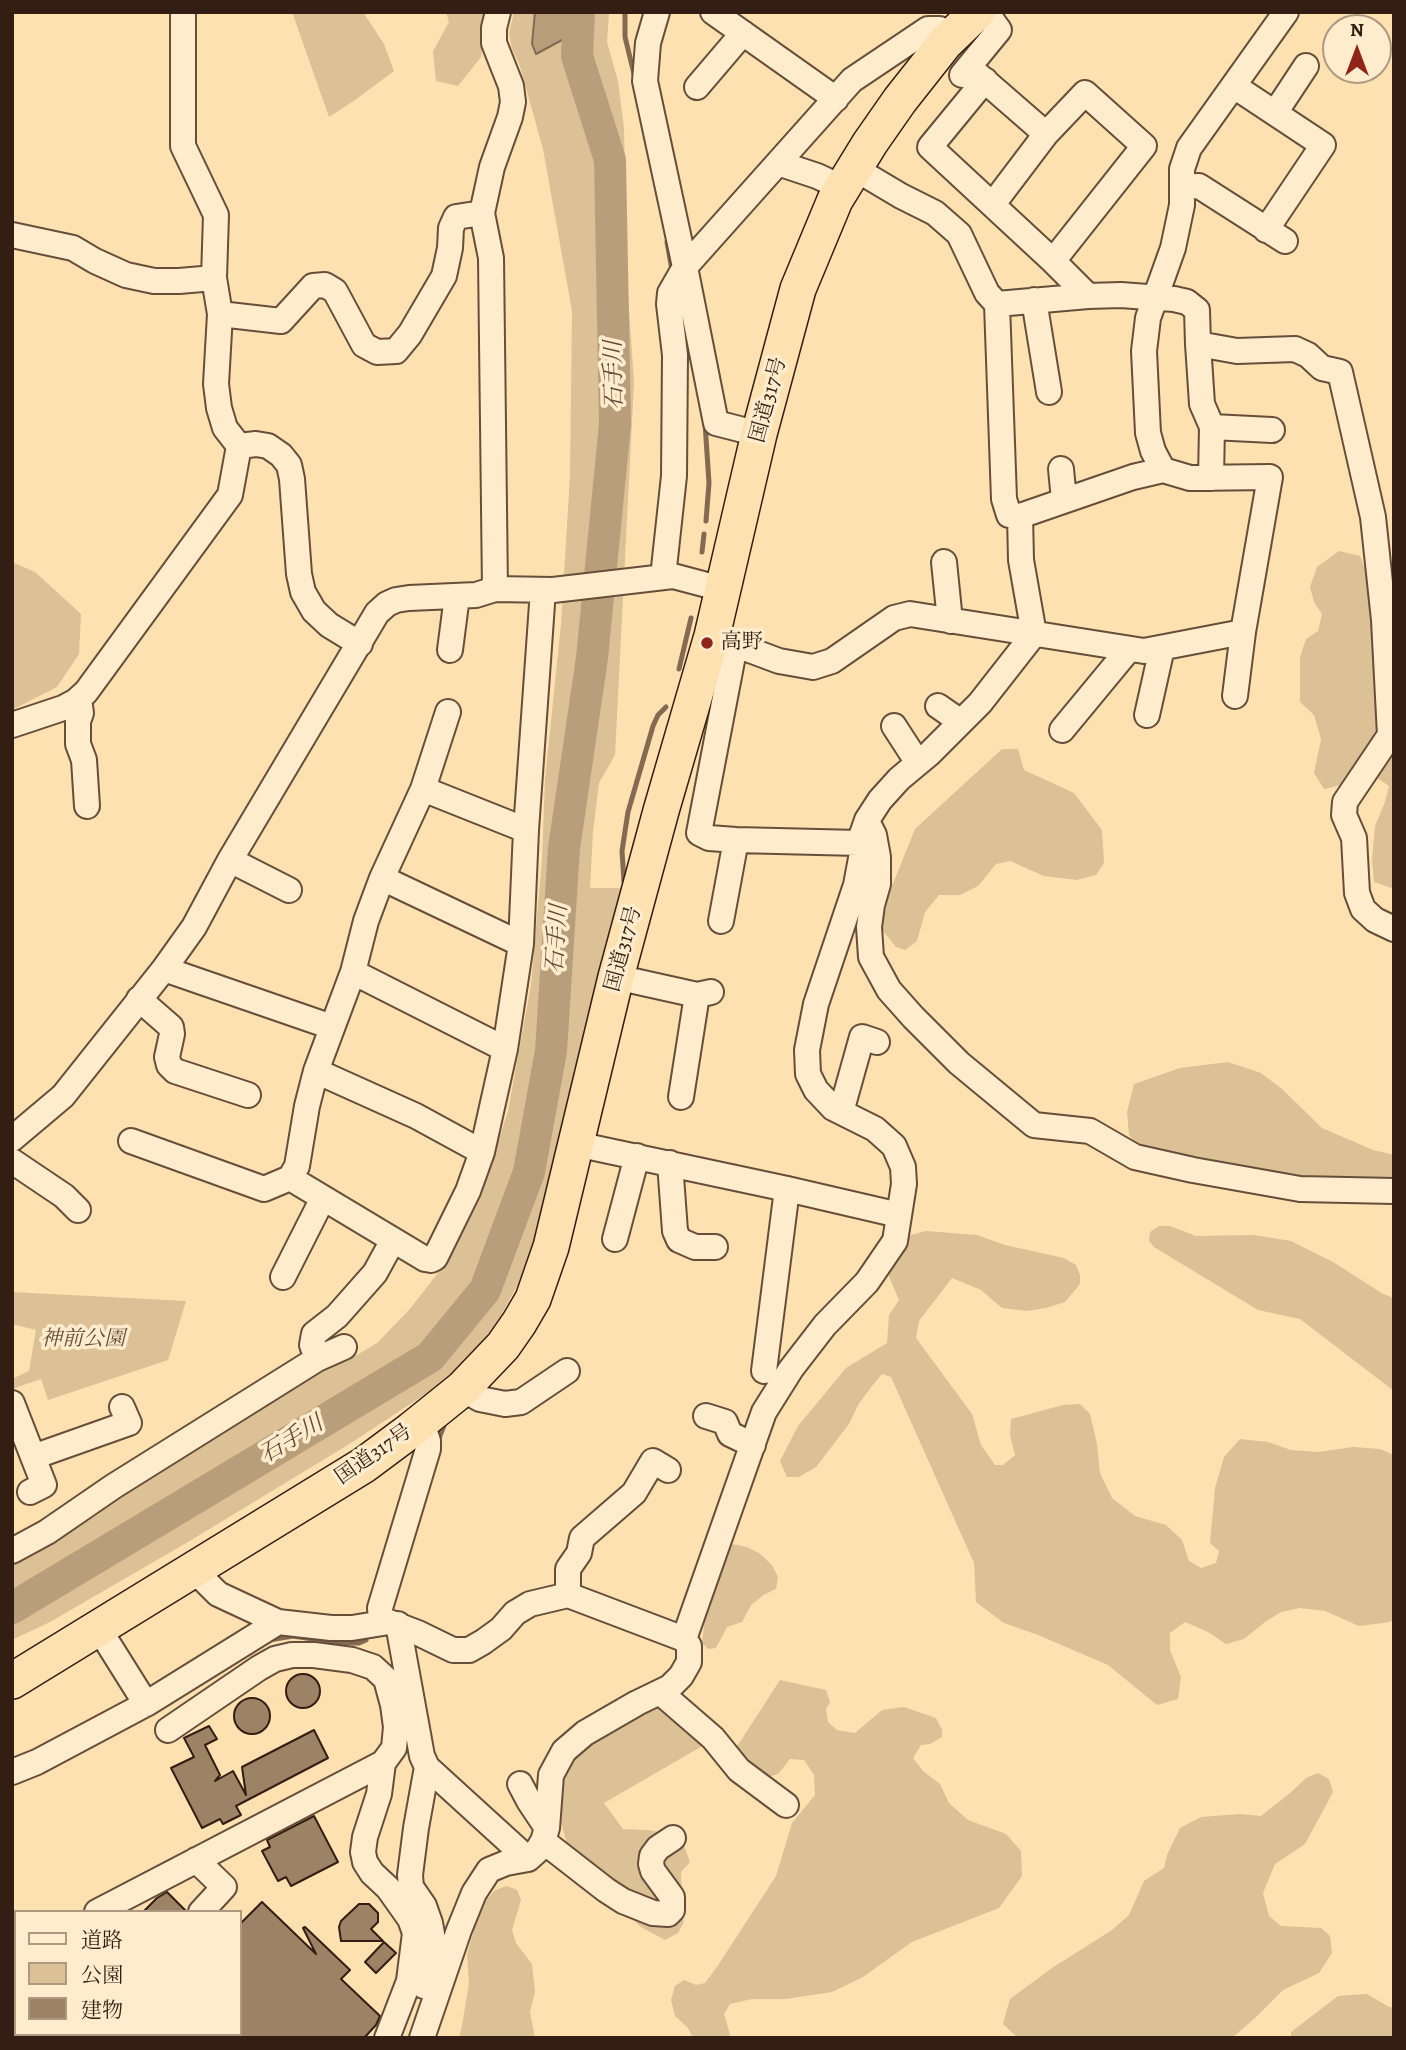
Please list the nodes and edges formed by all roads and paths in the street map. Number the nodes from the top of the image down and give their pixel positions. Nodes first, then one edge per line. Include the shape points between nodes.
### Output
1 (183, 12) edge
2 (498, 12) edge
3 (657, 12) edge
4 (713, 12) edge
5 (986, 12) edge
6 (1286, 12) edge
7 (964, 24) edge
8 (743, 33) junction
9 (1306, 65) dead end
10 (972, 74) junction
11 (1234, 86) junction
12 (699, 88) dead end
13 (836, 99) junction
14 (1275, 113) junction
15 (1046, 134) junction
16 (778, 163) junction
17 (848, 178) junction
18 (1182, 187) junction
19 (993, 204) junction
20 (482, 213) junction
21 (12, 234) edge
22 (1053, 261) junction
23 (685, 267) junction
24 (214, 278) junction
25 (1088, 296) junction
26 (1155, 298) junction
27 (1034, 300) junction
28 (997, 304) junction
29 (220, 314) junction
30 (1198, 344) junction
31 (1049, 392) dead end
32 (1212, 427) junction
33 (1272, 430) dead end
34 (759, 434) junction
35 (239, 446) junction
36 (1061, 469) dead end
37 (1163, 470) junction
38 (1211, 478) junction
39 (1065, 500) junction
40 (1020, 516) junction
41 (944, 562) dead end
42 (663, 577) junction
43 (495, 589) junction
44 (722, 589) junction
45 (548, 590) junction
46 (457, 596) junction
47 (950, 621) junction
48 (1243, 632) junction
49 (1034, 634) junction
50 (723, 640) junction
51 (360, 644) junction
52 (1162, 648) junction
53 (1129, 649) junction
54 (450, 650) dead end
55 (1235, 696) dead end
56 (76, 701) junction
57 (938, 706) dead end
58 (448, 712) dead end
59 (1147, 715) dead end
60 (961, 722) junction
61 (12, 725) edge
62 (894, 726) dead end
63 (1062, 730) dead end
64 (918, 763) junction
65 (423, 789) junction
66 (87, 806) dead end
67 (867, 820) junction
68 (526, 830) junction
69 (736, 840) junction
70 (859, 843) junction
71 (230, 860) junction
72 (382, 878) junction
73 (289, 890) dead end
74 (720, 921) dead end
75 (1394, 929) edge
76 (521, 944) junction
77 (164, 969) junction
78 (353, 972) junction
79 (617, 977) junction
80 (139, 999) junction
81 (332, 1027) junction
82 (877, 1042) dead end
83 (505, 1049) junction
84 (316, 1071) junction
85 (248, 1095) dead end
86 (682, 1097) dead end
87 (841, 1112) junction
88 (12, 1139) edge
89 (131, 1141) dead end
90 (576, 1144) junction
91 (482, 1152) junction
92 (637, 1156) junction
93 (12, 1161) edge
94 (670, 1163) junction
95 (290, 1178) junction
96 (787, 1189) junction
97 (1394, 1191) edge
98 (323, 1198) junction
99 (78, 1210) dead end
100 (899, 1215) junction
101 (615, 1239) dead end
102 (393, 1240) junction
103 (715, 1247) dead end
104 (283, 1277) dead end
105 (344, 1347) dead end
106 (317, 1359) junction
107 (567, 1371) dead end
108 (764, 1371) dead end
109 (462, 1389) junction
110 (12, 1403) edge
111 (122, 1407) dead end
112 (706, 1416) dead end
113 (418, 1425) junction
114 (753, 1445) junction
115 (33, 1457) junction
116 (668, 1470) dead end
117 (30, 1492) dead end
118 (12, 1551) edge
119 (196, 1568) junction
120 (568, 1595) junction
121 (278, 1622) junction
122 (390, 1623) junction
123 (99, 1629) junction
124 (684, 1639) junction
125 (12, 1681) edge
126 (661, 1693) junction
127 (146, 1704) junction
128 (168, 1730) dead end
129 (383, 1763) junction
130 (427, 1767) junction
131 (12, 1772) edge
132 (520, 1784) dead end
133 (786, 1805) dead end
134 (673, 1838) dead end
135 (539, 1843) junction
136 (196, 1860) junction
137 (101, 1910) edge
138 (203, 1910) edge
139 (387, 2038) edge
140 (411, 2038) edge
141 (422, 2038) edge

1 - 24 street via 183,146 216,215
2 - 20 street via 494,43 513,103
3 - 23 street via 645,80
4 - 8 street
5 - 10 street via 999,30
6 - 11 street
7 - 13 street via 928,29 852,80
7 - 17 highway, 国道317号 via 900,100
8 - 12 street
8 - 13 street
9 - 14 street
10 - 15 street
10 - 19 street via 930,147
11 - 14 street
11 - 18 street via 1189,148
13 - 16 street
14 - 18 street via 1323,145 1276,236 1199,186
15 - 19 street
15 - 22 street via 1085,93 1144,146
16 - 17 street via 817,176
16 - 23 street
17 - 28 street via 935,213 959,234 987,293
17 - 34 highway, 国道317号 via 798,289
18 - 26 street via 1173,248
19 - 22 street
20 - 29 street via 456,217 444,276 396,351 377,352 364,345 335,291 325,285 313,286 281,321
20 - 43 street via 491,258
21 - 24 street via 73,248 125,275 154,281
22 - 25 street
23 - 34 street via 716,423
23 - 42 street via 669,303 675,355 674,476
24 - 29 street
25 - 26 street
25 - 27 street
26 - 30 street via 1187,302 1197,310
26 - 37 street via 1144,351 1148,433
27 - 28 street
27 - 31 street
28 - 40 street via 1004,499 1009,515
29 - 35 street via 219,408 225,428
30 - 32 street via 1202,404
30 - 75 street via 1237,351 1295,349 1322,368 1340,372 1373,517 1390,735 1345,802 1344,815 1354,838 1357,893 1363,909
32 - 33 street
32 - 38 street
34 - 44 highway, 国道317号
35 - 51 street via 268,446 289,465 303,592 329,625
35 - 56 street via 230,495
36 - 39 street
37 - 38 street
37 - 39 street
38 - 48 street via 1270,477
39 - 40 street
40 - 49 street via 1021,560
41 - 47 street
42 - 44 street
42 - 45 street
43 - 45 street
43 - 46 street
44 - 50 highway, 国道317号
45 - 68 street
46 - 51 street via 387,604
46 - 54 street
47 - 49 street
47 - 50 street via 909,614 894,618 832,661 813,667 779,661
48 - 52 street
48 - 55 street
49 - 53 street
49 - 60 street
50 - 69 street via 699,833
50 - 79 highway, 国道317号 via 661,811
51 - 71 street
52 - 53 street
52 - 59 street
53 - 63 street
56 - 61 street
56 - 66 street via 81,713 78,744
57 - 60 street
58 - 65 street
60 - 64 street
62 - 64 street
64 - 67 street via 880,800
65 - 68 street
65 - 72 street
67 - 70 street
67 - 97 street via 878,857 870,927 872,957 883,979 959,1063 1034,1125 1090,1131 1135,1157 1193,1170 1300,1189
68 - 76 street
69 - 70 street
69 - 74 street
70 - 87 street via 862,853 856,885 816,1004 807,1051 808,1074 816,1090
71 - 73 street
71 - 77 street via 194,927
72 - 76 street
72 - 78 street
76 - 83 street
77 - 80 street
77 - 81 street
78 - 81 street
78 - 83 street
79 - 86 street via 704,994
79 - 90 highway, 国道317号
80 - 85 street via 171,1027 167,1056 175,1071
80 - 88 street via 63,1096
81 - 84 street
82 - 87 street via 862,1037
83 - 91 street
84 - 91 street
84 - 95 street via 297,1166
87 - 100 street via 874,1129 894,1146 904,1167
89 - 95 street via 264,1189
90 - 92 street
90 - 109 highway, 国道317号 via 533,1299 503,1346
91 - 102 street via 435,1258 425,1259
92 - 94 street
92 - 101 street
93 - 99 street
94 - 96 street
94 - 103 street via 674,1231 679,1240 695,1247
95 - 98 street
96 - 100 street
96 - 108 street
98 - 102 street
98 - 104 street
100 - 114 street via 895,1241 867,1282 791,1369 764,1412
102 - 106 street via 375,1273 337,1316 314,1334
105 - 106 street
106 - 118 street
107 - 109 street via 521,1402 480,1399
109 - 113 highway, 国道317号
110 - 115 street
111 - 115 street via 129,1423
112 - 114 street via 725,1422 730,1434
113 - 119 highway, 国道317号 via 364,1465
113 - 122 street via 426,1435 428,1449 380,1608
114 - 124 street
115 - 117 street via 44,1485
116 - 120 street via 653,1461 634,1493 582,1538 568,1569
119 - 121 street via 218,1594
119 - 123 highway, 国道317号
120 - 122 street via 530,1604 470,1650 453,1650
120 - 124 street
121 - 122 street via 331,1628
121 - 127 street
122 - 130 street
123 - 125 highway, 国道317号
123 - 127 street
124 - 126 street via 689,1662
126 - 133 street via 713,1738 739,1770
126 - 135 street via 585,1733 564,1751 551,1776
127 - 131 street
128 - 129 street via 275,1659 314,1655 352,1660 373,1667 386,1679 396,1727 394,1748
129 - 136 street
129 - 139 street via 363,1852 372,1873 388,1888 415,1933 409,1981
130 - 135 street
130 - 140 street via 410,1875 434,1945
132 - 135 street
134 - 135 street via 658,1848 651,1864 672,1897 668,1914 624,1901
135 - 141 street via 489,1870 474,1893
136 - 137 street
136 - 138 street via 224,1887

